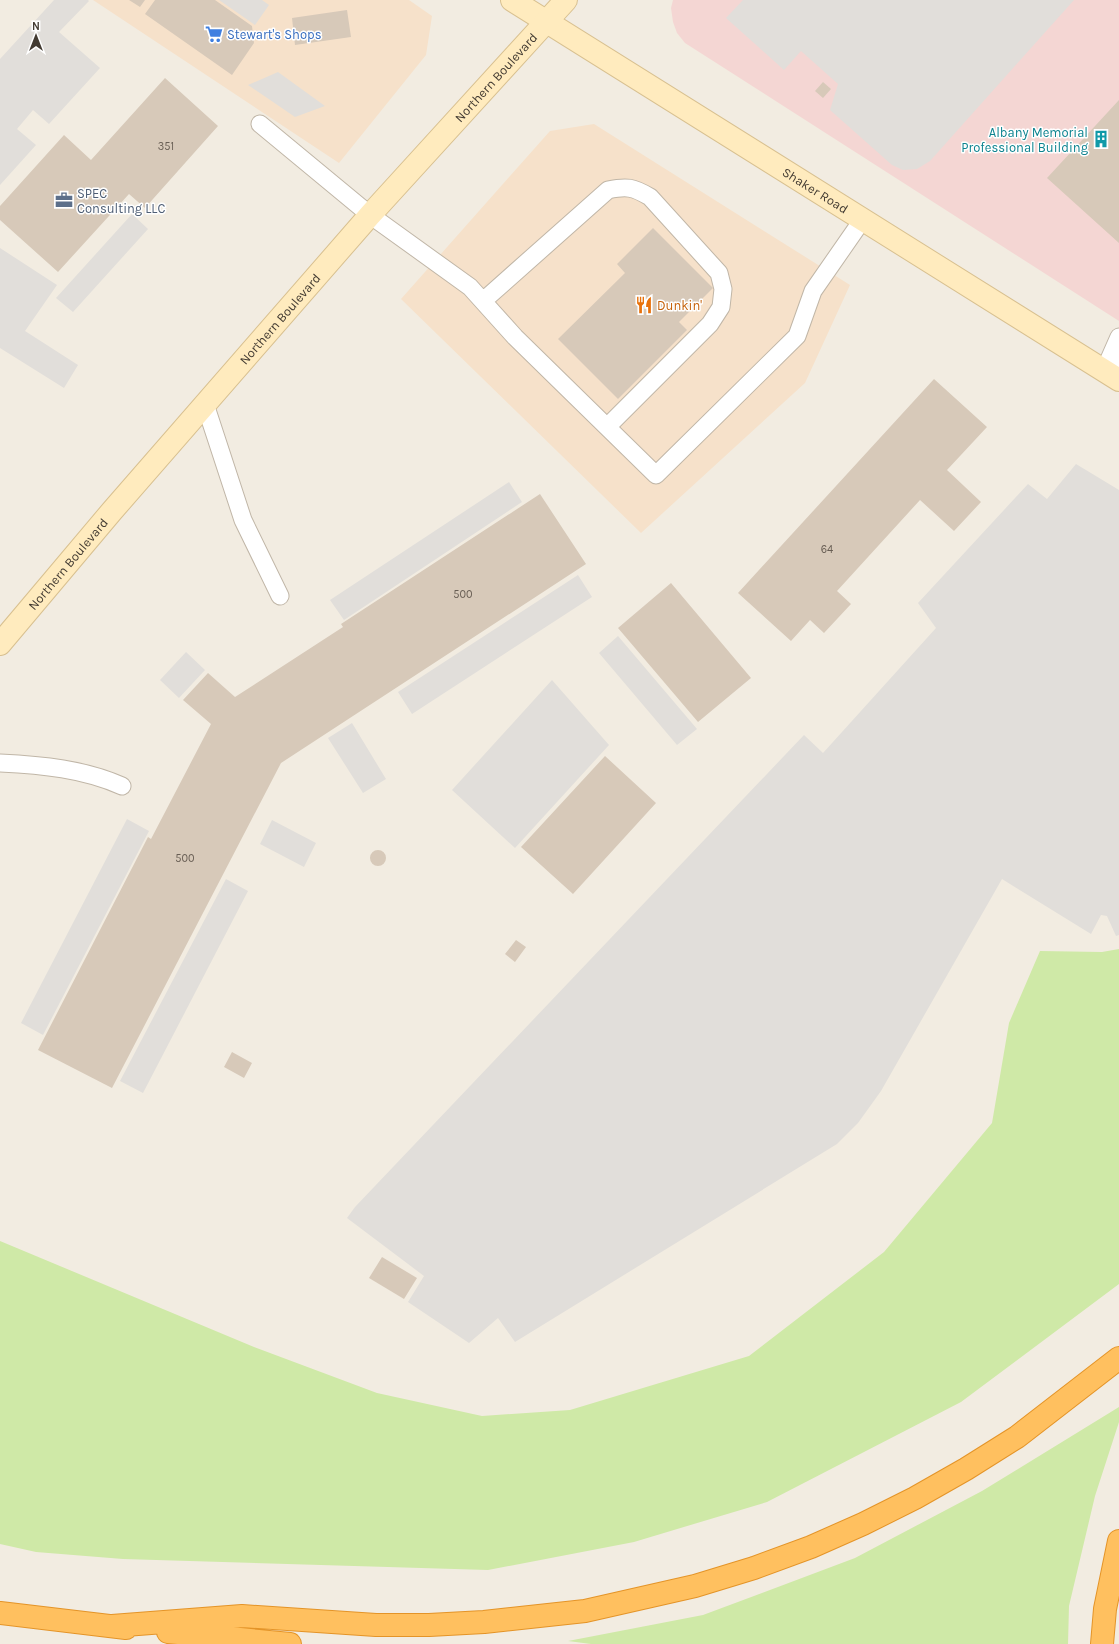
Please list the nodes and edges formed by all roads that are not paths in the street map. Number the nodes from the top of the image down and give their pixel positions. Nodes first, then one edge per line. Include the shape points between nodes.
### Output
1 (512, 0) edge
2 (566, 0) edge
3 (547, 21) junction
4 (260, 124) dead end
5 (370, 215) junction
6 (863, 219) junction
7 (483, 301) junction
8 (1119, 337) edge
9 (1114, 371) edge
10 (205, 404) junction
11 (607, 427) junction
12 (280, 596) dead end
13 (0, 644) edge
14 (0, 763) edge
15 (122, 786) dead end
16 (1119, 1358) edge
17 (1119, 1540) edge
18 (0, 1613) edge
19 (112, 1626) junction
20 (290, 1644) edge
21 (1102, 1644) edge

1 - 3 main road, Shaker Road
2 - 3 main road, Northern Boulevard
3 - 5 main road, Northern Boulevard
3 - 6 main road, Shaker Road
4 - 5 lane
5 - 7 lane via 470,287
5 - 10 main road, Northern Boulevard
6 - 9 main road, Shaker Road
6 - 11 lane via 813,291 797,336 656,475
7 - 11 lane via 515,338
7 - 11 lane via 608,190 622,187 636,189 650,197 719,273 723,290 721,307 710,324
8 - 9 lane
10 - 12 lane via 243,520
10 - 13 main road, Northern Boulevard
14 - 15 lane via 68,769
16 - 19 highway via 1017,1437 915,1498 811,1547 695,1586 585,1611 484,1622 376,1625 242,1616
17 - 21 highway via 1105,1609
18 - 19 highway
19 - 20 highway

